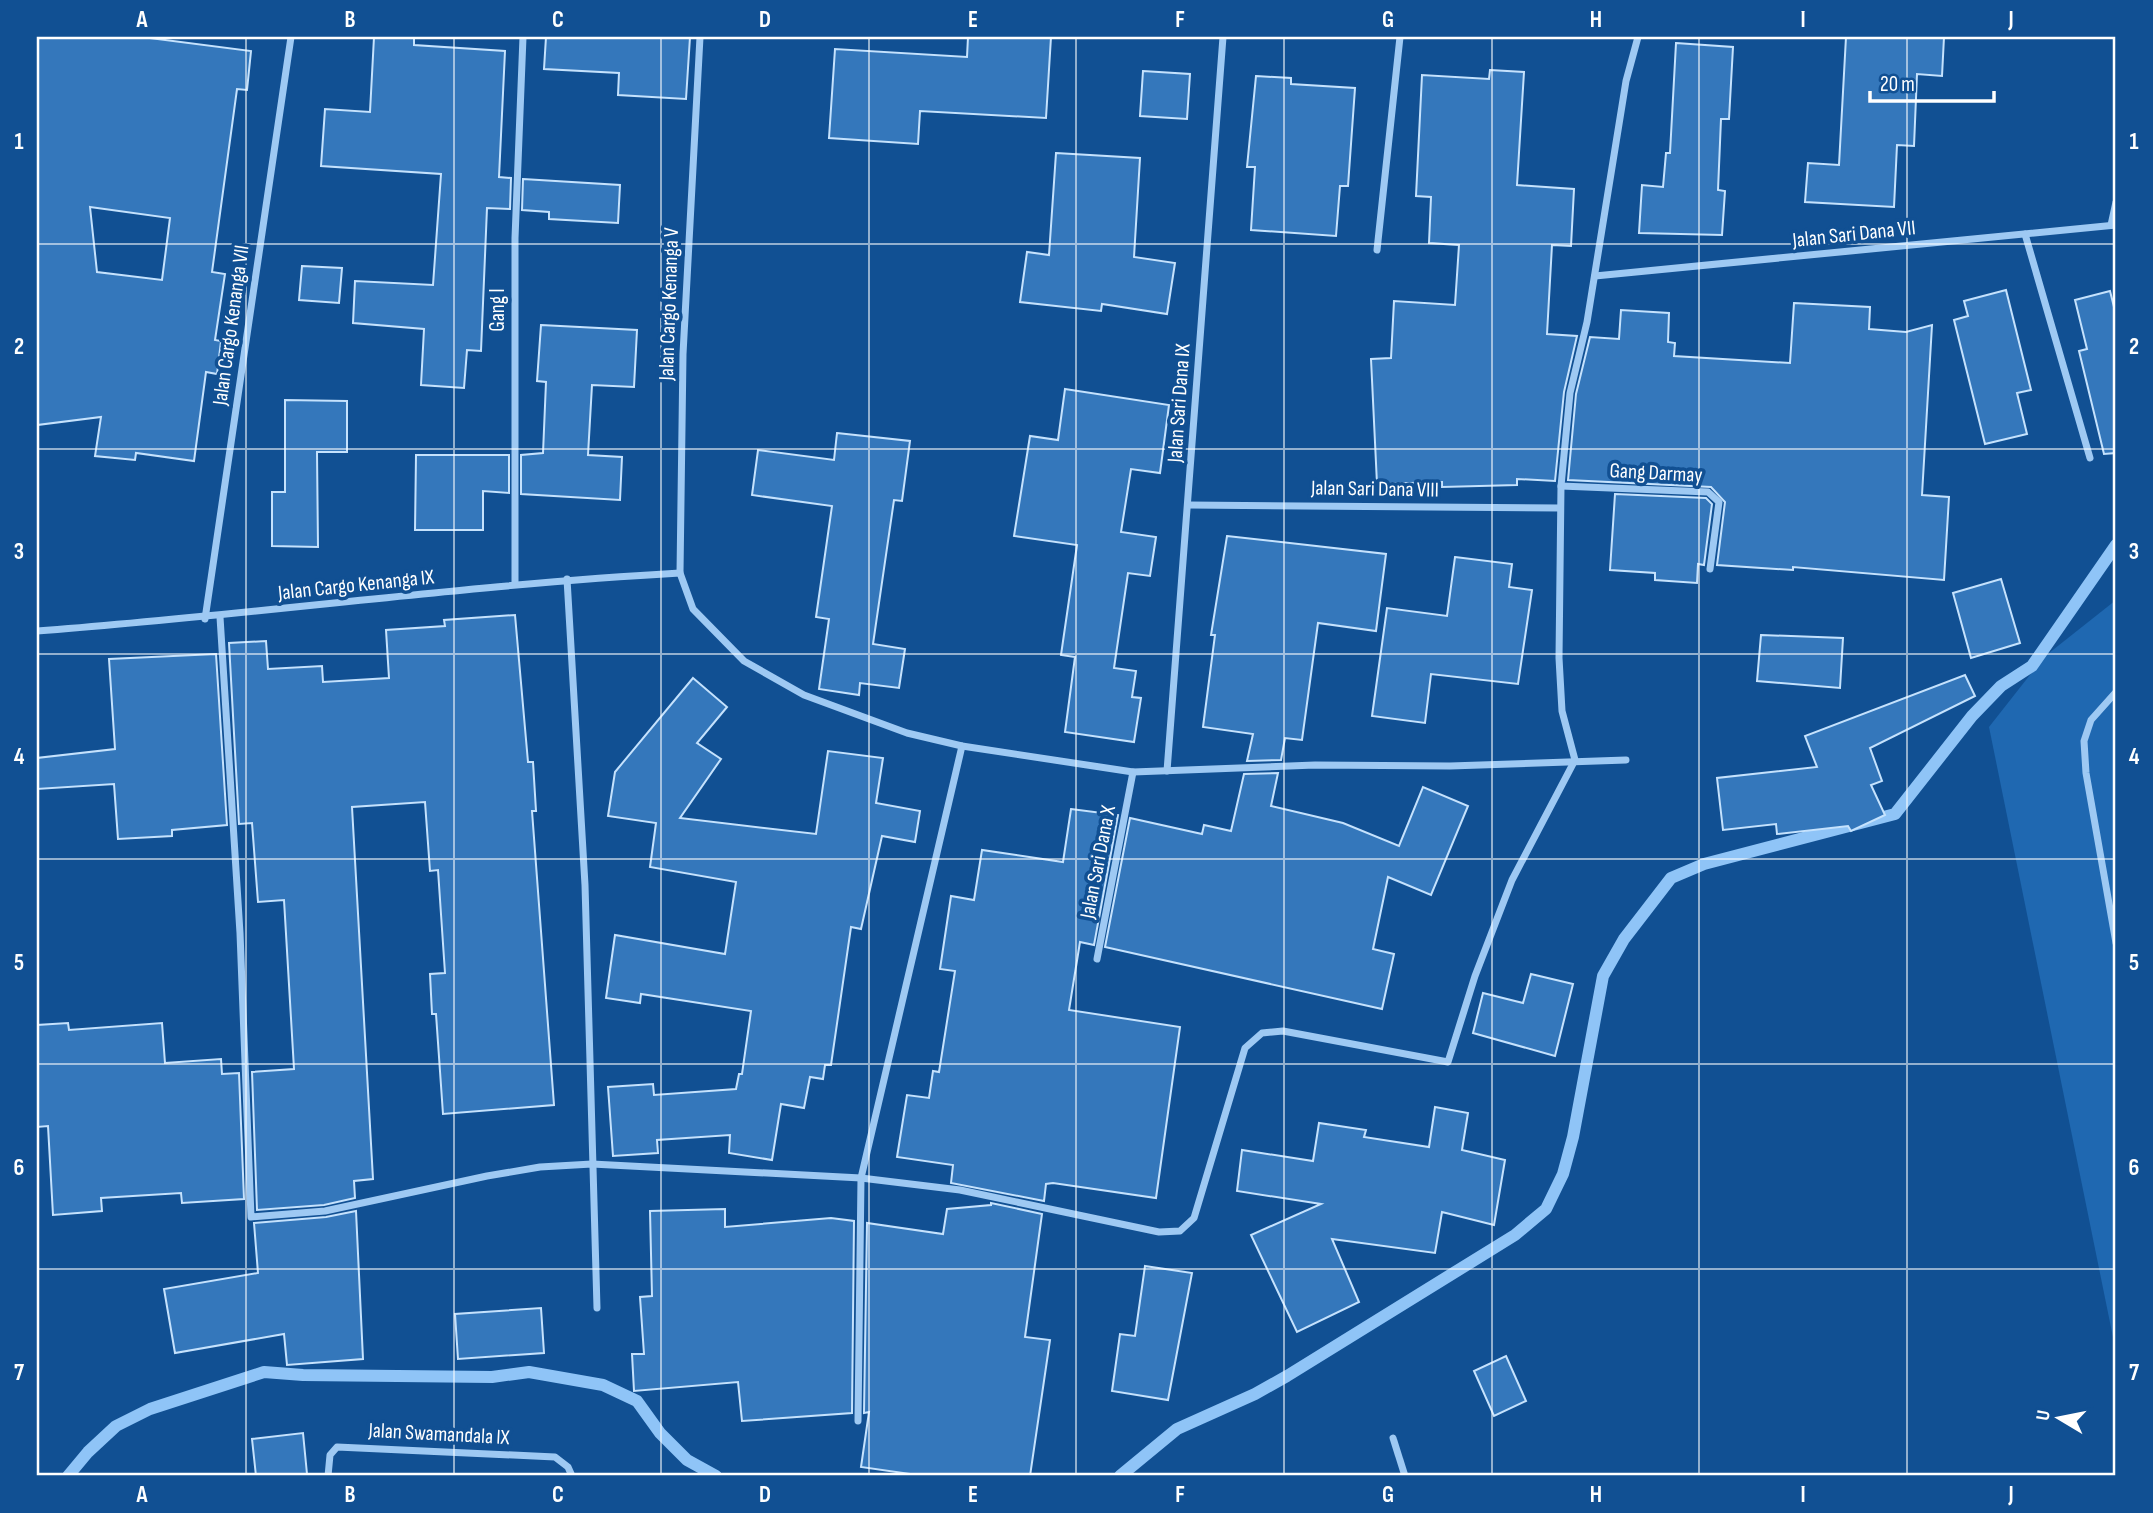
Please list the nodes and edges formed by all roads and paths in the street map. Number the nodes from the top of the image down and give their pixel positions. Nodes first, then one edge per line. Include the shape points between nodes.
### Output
1 (291, 37) edge
2 (523, 37) edge
3 (700, 37) edge
4 (1223, 37) edge
5 (1400, 37) edge
6 (1638, 37) edge
7 (2116, 202) edge
8 (2114, 225) edge
9 (2025, 234) junction
10 (1377, 250) dead end
11 (1595, 276) junction
12 (2090, 458) dead end
13 (1561, 486) junction
14 (1189, 505) junction
15 (1560, 508) junction
16 (1710, 569) dead end
17 (680, 573) junction
18 (567, 579) junction
19 (515, 584) junction
20 (220, 617) junction
21 (205, 619) junction
22 (37, 631) edge
23 (2116, 692) edge
24 (962, 746) junction
25 (1575, 760) junction
26 (1626, 760) dead end
27 (1167, 771) junction
28 (1133, 772) junction
29 (2116, 943) edge
30 (1097, 959) dead end
31 (592, 1164) junction
32 (861, 1178) junction
33 (597, 1308) dead end
34 (858, 1421) dead end
35 (1393, 1438) dead end
36 (327, 1476) edge
37 (572, 1476) edge
38 (1405, 1476) edge

1 - 21 street, Jalan Cargo Kenanga VII
2 - 19 street, Gang I via 515,238
3 - 17 street, Jalan Cargo Kenanga V via 683,354
4 - 14 street, Jalan Sari Dana IX
5 - 10 street
6 - 11 street via 1626,81
7 - 8 street
8 - 9 street, Jalan Sari Dana VII
9 - 11 street, Jalan Sari Dana VII
9 - 12 street
11 - 13 street via 1570,393
13 - 15 street
13 - 16 street, Gang Darmay via 1708,492 1719,502 1720,512
14 - 15 street, Jalan Sari Dana VIII
14 - 27 street, Jalan Sari Dana IX
15 - 25 street via 1562,711
17 - 18 street, Jalan Cargo Kenanga IX
17 - 24 street via 693,609 744,661 804,695 907,733
18 - 19 street, Jalan Cargo Kenanga IX
18 - 31 street via 585,885
19 - 20 street, Jalan Cargo Kenanga IX
20 - 21 street, Jalan Cargo Kenanga IX
20 - 31 street via 240,933 251,1217 325,1211 487,1176
21 - 22 street, Jalan Cargo Kenanga IX
23 - 29 street via 2091,720 2084,741
24 - 28 street
24 - 32 street
25 - 26 street
25 - 27 street
25 - 32 street via 1512,880 1448,1062 1283,1031 1262,1033 1245,1048 1194,1218 1180,1231 1159,1232 960,1190
27 - 28 street
28 - 30 street, Jalan Sari Dana X
31 - 32 street
31 - 33 street
32 - 34 street
35 - 38 street
36 - 37 street, Jalan Swamandala IX via 330,1455 337,1447 555,1457

